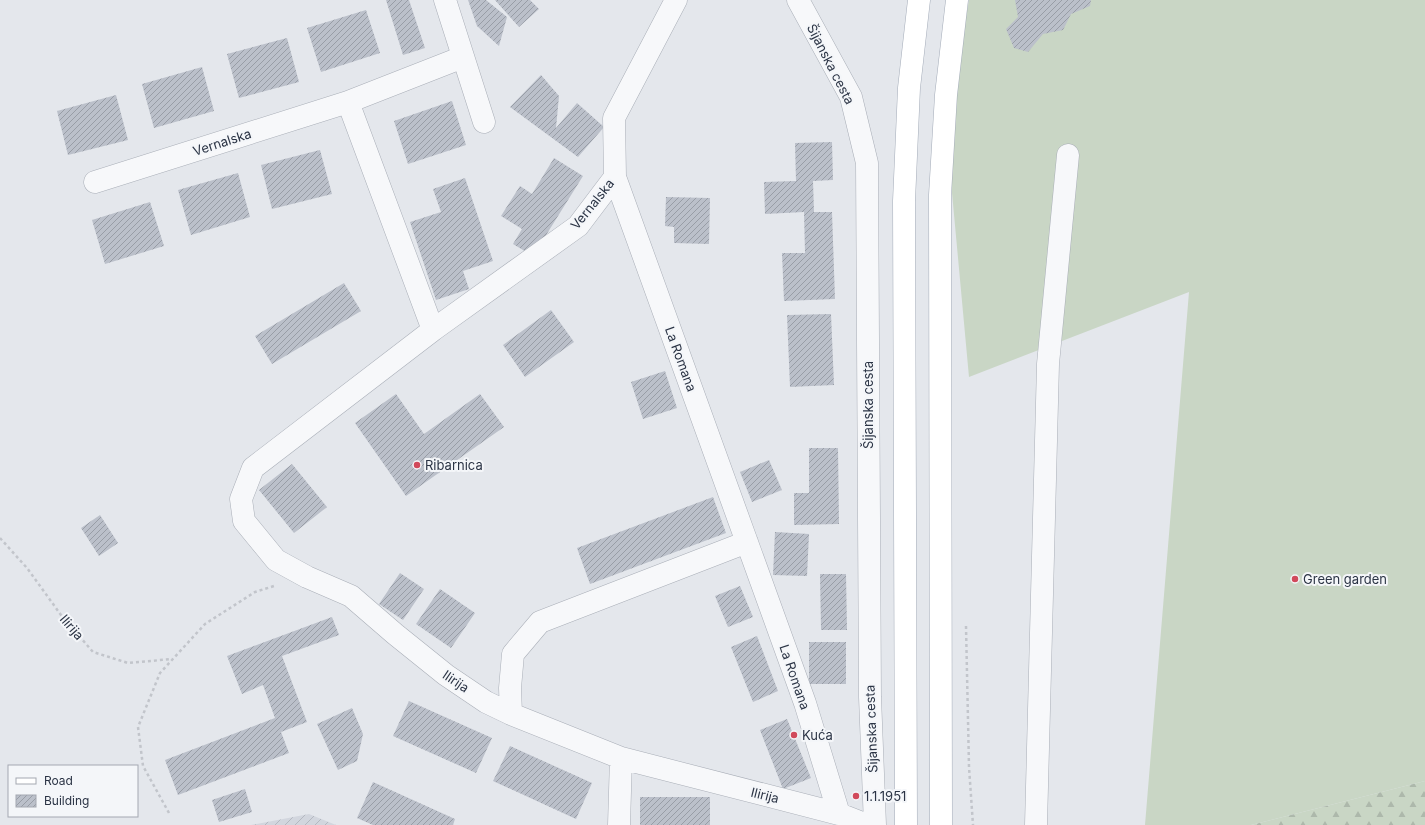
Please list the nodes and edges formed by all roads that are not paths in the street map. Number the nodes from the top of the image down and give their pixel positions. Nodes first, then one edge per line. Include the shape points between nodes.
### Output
1 (445, 0) edge
2 (676, 0) edge
3 (798, 0) edge
4 (919, 0) edge
5 (956, 0) edge
6 (463, 57) junction
7 (348, 102) junction
8 (484, 122) dead end
9 (1068, 155) dead end
10 (615, 177) junction
11 (95, 182) dead end
12 (433, 330) junction
13 (253, 468) joint
14 (747, 542) junction
15 (512, 714) junction
16 (621, 758) junction
17 (839, 814) junction
18 (619, 825) edge
19 (867, 825) edge
20 (875, 825) edge
21 (906, 825) edge
22 (941, 825) edge
23 (1036, 825) edge

1 - 6 street
2 - 10 street, Vernalska via 614,118
3 - 20 street, Šijanska cesta via 851,97 867,163 870,689
4 - 21 main road via 909,88 904,201
5 - 22 main road via 946,94 940,195
6 - 7 street, Vernalska
6 - 8 street
7 - 11 street, Vernalska
7 - 12 street
9 - 23 street via 1048,364
10 - 12 street, Vernalska via 578,226
10 - 14 street, La Romana
12 - 13 street, Vernalska
13 - 15 street, Ilirija via 241,499 244,521 276,560 351,596 446,676 486,702
14 - 15 street via 540,622 513,654 510,688
14 - 17 street, La Romana via 805,703
15 - 16 street, Ilirija
16 - 17 street, Ilirija
16 - 18 street
17 - 19 street

